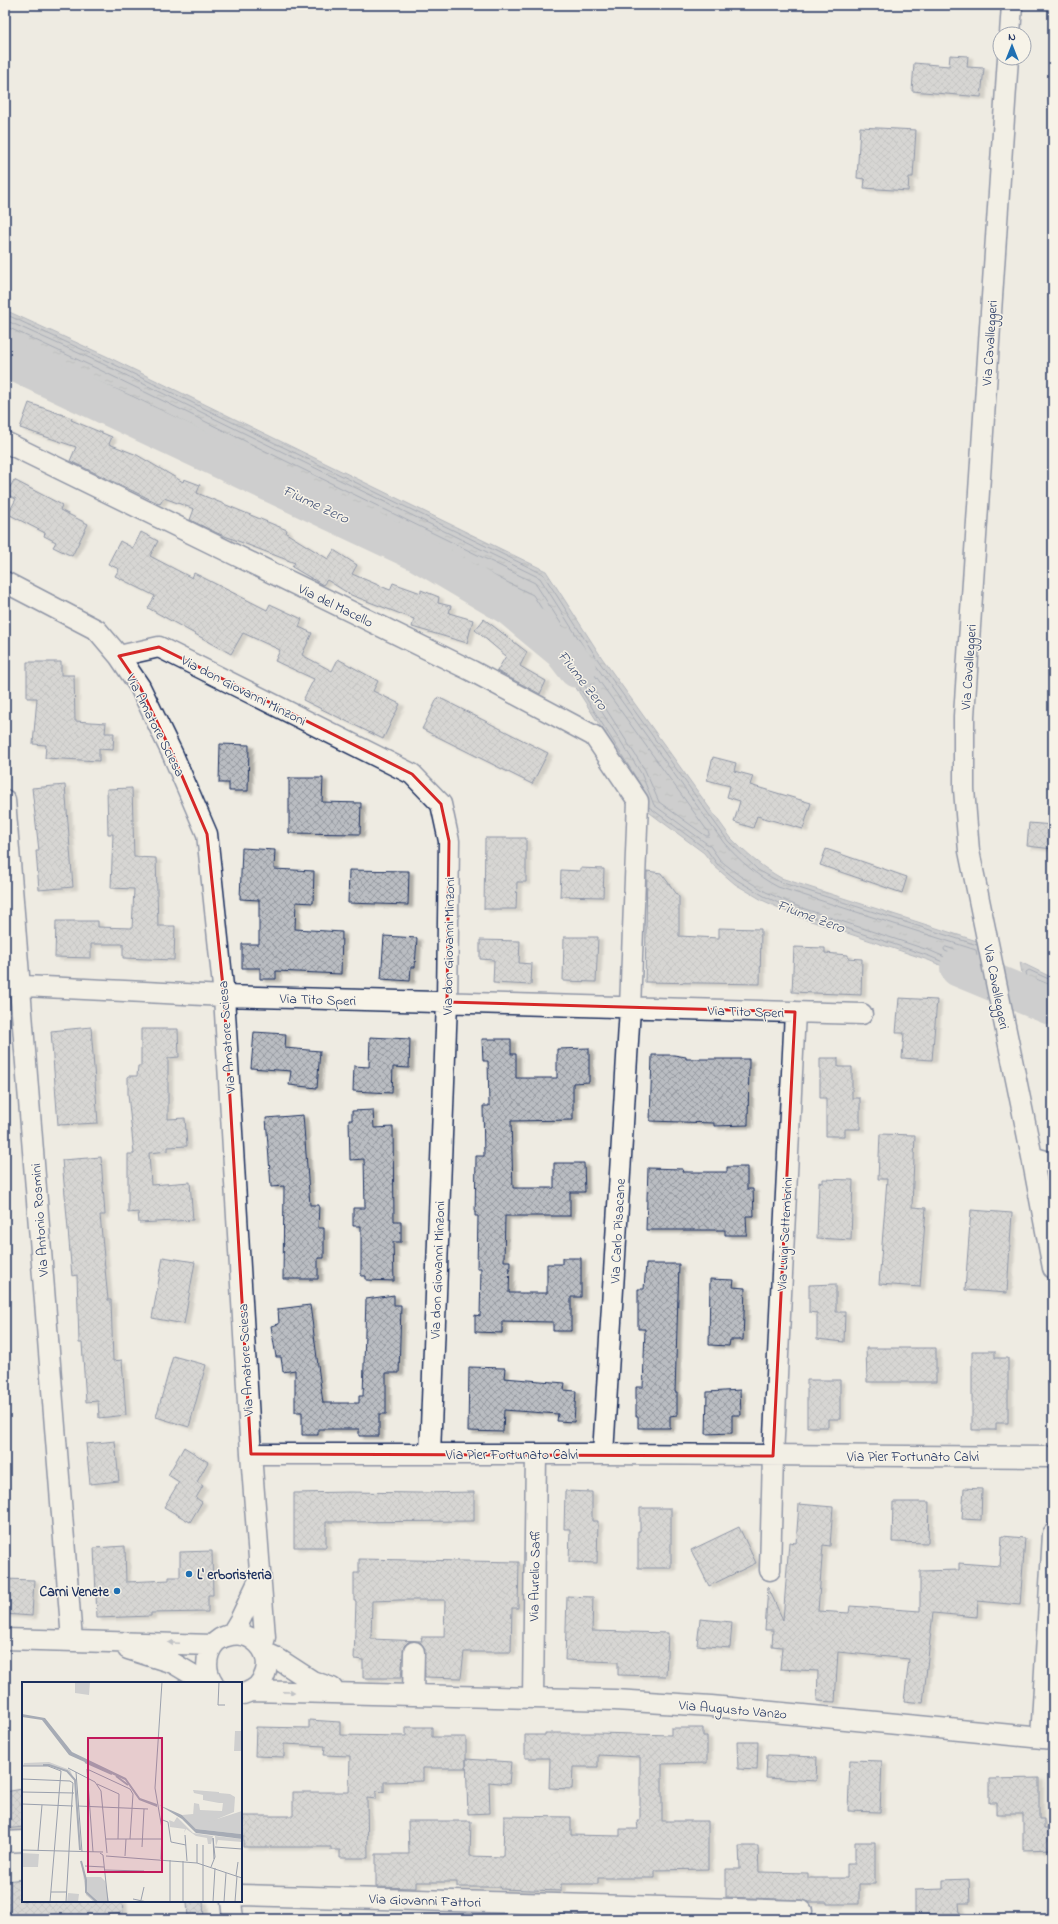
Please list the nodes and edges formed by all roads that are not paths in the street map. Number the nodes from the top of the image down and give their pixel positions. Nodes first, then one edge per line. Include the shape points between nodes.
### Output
1 (1012, 5) edge
2 (1011, 26) edge
3 (1007, 66) edge
4 (5, 442) edge
5 (5, 582) edge
6 (119, 656) junction
7 (5, 800) edge
8 (13, 985) edge
9 (224, 996) junction
10 (447, 1002) junction
11 (630, 1008) junction
12 (795, 1012) junction
13 (862, 1014) dead end
14 (1032, 1158) junction
15 (1053, 1163) edge
16 (1053, 1268) edge
17 (251, 1454) junction
18 (430, 1454) junction
19 (536, 1454) junction
20 (603, 1454) junction
21 (773, 1456) junction
22 (1053, 1457) edge
23 (1053, 1534) edge
24 (770, 1570) dead end
25 (261, 1576) junction
26 (263, 1608) junction
27 (231, 1634) junction
28 (5, 1639) edge
29 (72, 1640) junction
30 (99, 1641) junction
31 (213, 1645) junction
32 (263, 1650) junction
33 (414, 1652) dead end
34 (164, 1660) junction
35 (312, 1681) junction
36 (186, 1682) edge
37 (208, 1682) edge
38 (211, 1682) edge
39 (246, 1693) edge
40 (348, 1693) junction
41 (413, 1694) junction
42 (533, 1698) junction
43 (1047, 1739) edge
44 (22, 1841) edge
45 (5, 1842) edge
46 (242, 1895) edge
47 (231, 1902) edge
48 (802, 1911) dead end
49 (233, 1919) edge

1 - 2 street
3 - 14 street, Via Cavalleggeri via 964,716 964,789 969,851
4 - 11 street, Via del Macello via 464,668 594,736 638,801
5 - 6 street, Via Amatore Sciesa via 97,630
6 - 9 street, Via Amatore Sciesa via 140,688 170,748 207,834
6 - 10 street, Via don Giovanni Minzoni via 159,647 412,774 440,804 449,841
7 - 8 street, Via Antonio Rosmini
8 - 9 street, Via Tito Speri
8 - 29 street, Via Antonio Rosmini
9 - 10 street, Via Tito Speri
9 - 17 street, Via Amatore Sciesa
10 - 11 street, Via Tito Speri
10 - 18 street, Via don Giovanni Minzoni
11 - 12 street, Via Tito Speri
11 - 20 street, Via Carlo Pisacane
12 - 13 street, Via Tito Speri
12 - 21 street, Via Luigi Settembrini
14 - 15 street
14 - 16 street, Via Cavalleggeri
17 - 18 street, Via Pier Fortunato Calvi
17 - 25 street, Via Amatore Sciesa
18 - 19 street, Via Pier Fortunato Calvi
19 - 20 street, Via Pier Fortunato Calvi
19 - 42 street, Via Aurelio Saffi
20 - 21 street, Via Pier Fortunato Calvi
21 - 22 street, Via Pier Fortunato Calvi
21 - 24 street
23 - 43 street
25 - 26 street, Via Amatore Sciesa
25 - 27 street
26 - 32 street, Via Amatore Sciesa
26 - 35 street via 278,1642
27 - 31 street
27 - 32 street, Via Augusto Vanzo via 250,1637
28 - 29 street
29 - 30 street
31 -> 30 street
30 - 34 street
31 - 38 street via 206,1663 207,1674
32 - 35 street, Via Augusto Vanzo
32 - 39 street, Via Augusto Vanzo via 267,1662 266,1670 261,1682
33 - 41 street
34 - 36 street
34 - 37 street
35 - 40 street, Via Augusto Vanzo
39 -> 40 street, Via Augusto Vanzo
40 - 41 street, Via Augusto Vanzo
41 - 42 street, Via Augusto Vanzo
42 - 43 street, Via Augusto Vanzo via 711,1706
44 - 45 street
46 - 48 street, Via Giovanni Fattori
47 - 49 street

